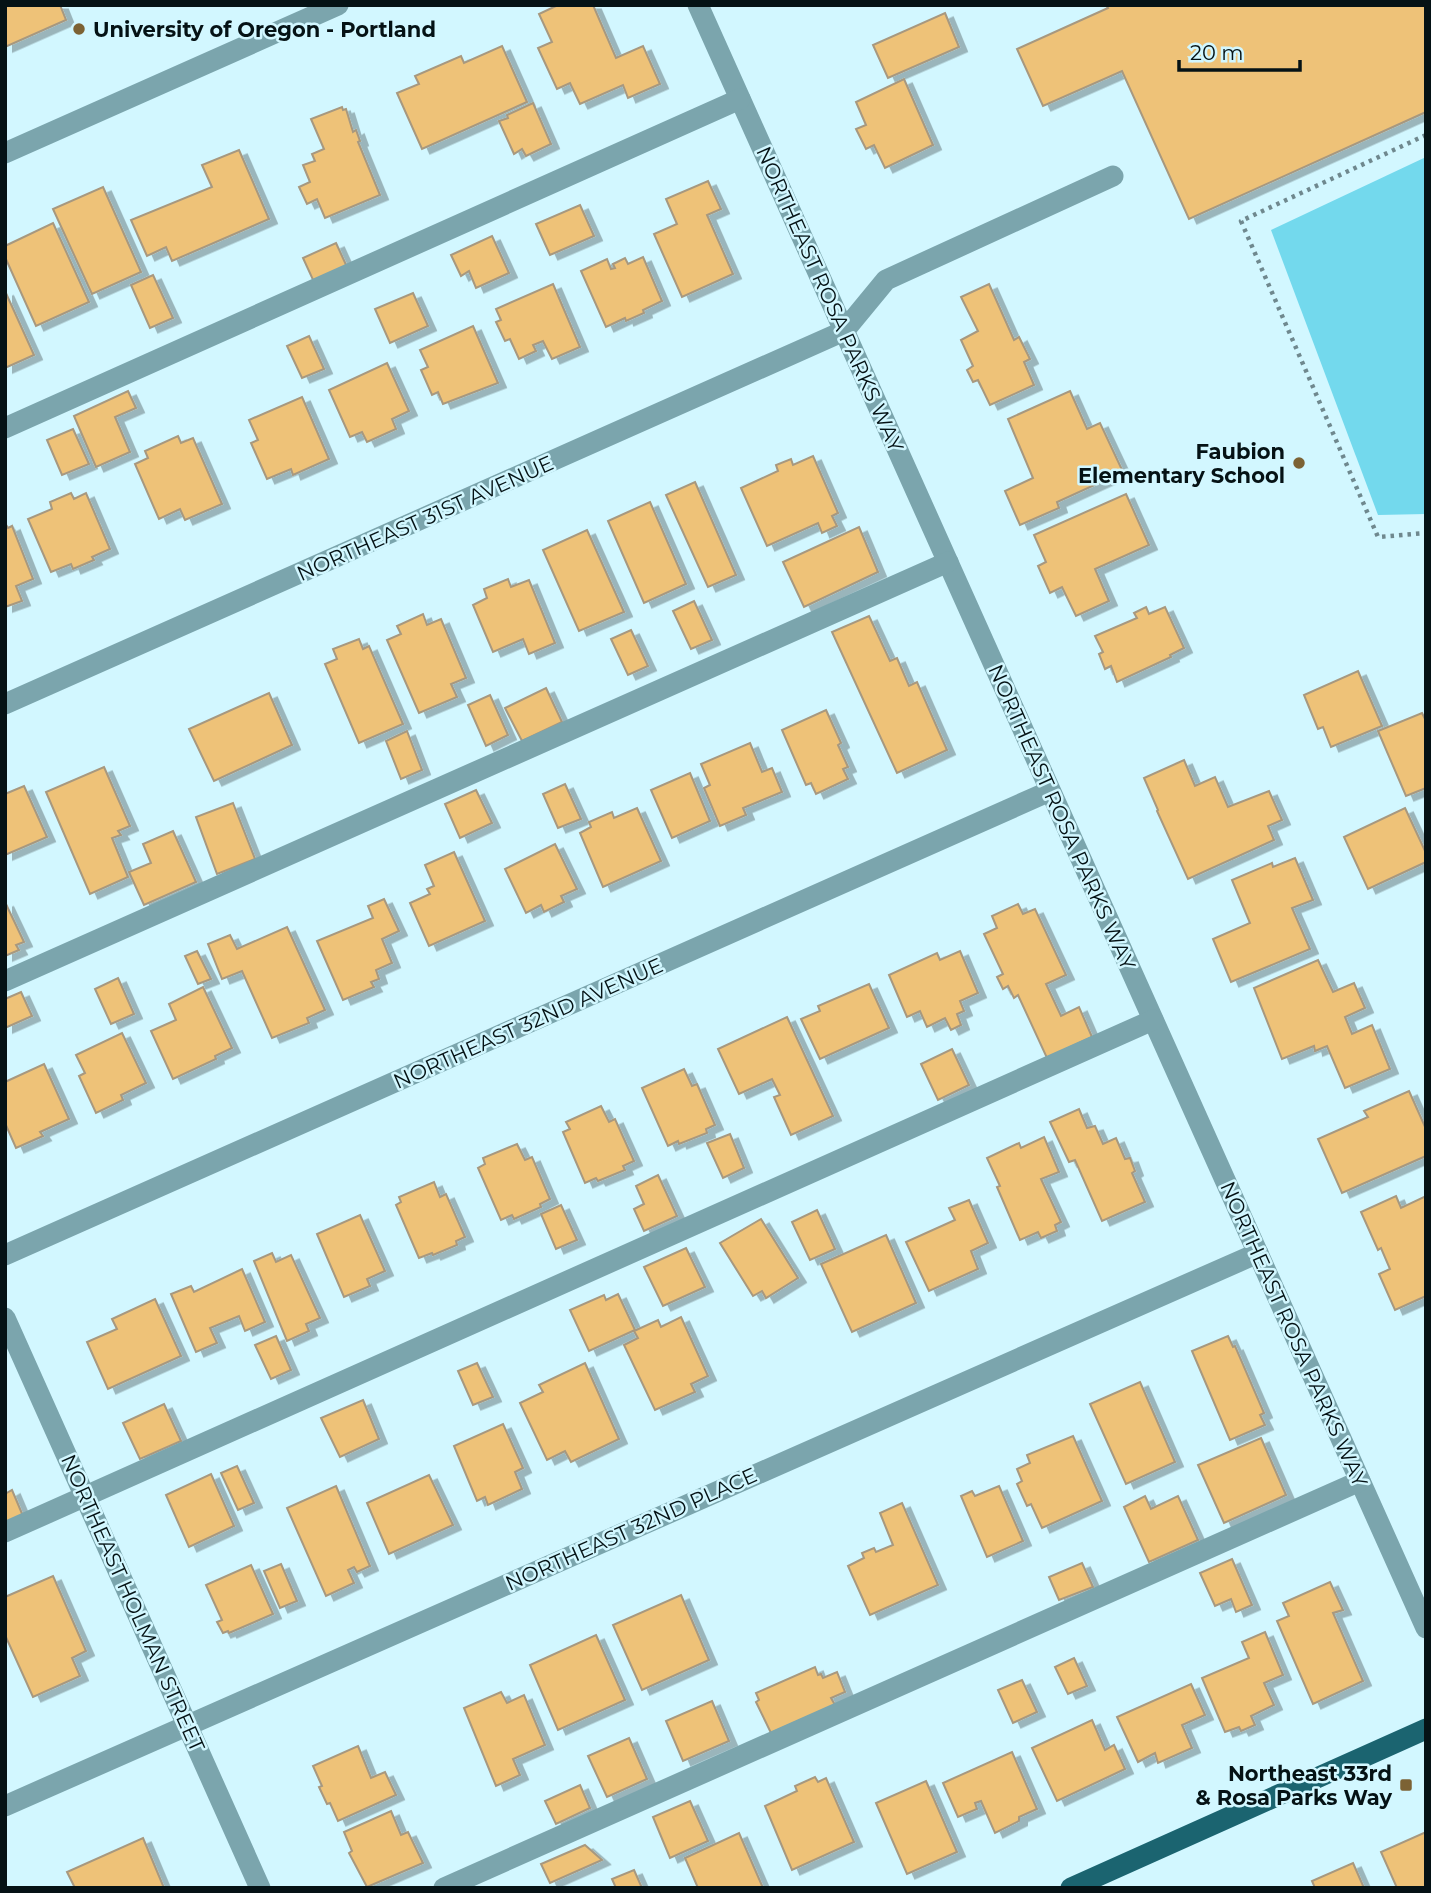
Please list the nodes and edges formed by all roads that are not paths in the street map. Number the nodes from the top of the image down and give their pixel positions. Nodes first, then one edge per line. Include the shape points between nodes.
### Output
1 (338, 5) edge
2 (698, 5) edge
3 (740, 99) junction
4 (5, 153) edge
5 (1113, 176) dead end
6 (844, 331) junction
7 (5, 428) edge
8 (947, 562) junction
9 (5, 704) edge
10 (1050, 791) junction
11 (5, 981) edge
12 (1153, 1020) junction
13 (1258, 1253) junction
14 (5, 1255) edge
15 (5, 1318) edge
16 (1360, 1480) junction
17 (86, 1497) junction
18 (5, 1532) edge
19 (1426, 1628) edge
20 (188, 1725) junction
21 (1426, 1729) edge
22 (5, 1806) edge
23 (260, 1888) edge
24 (444, 1888) edge
25 (1071, 1888) edge

1 - 4 street
2 - 3 street, NORTHEAST ROSA PARKS WAY
3 - 6 street, NORTHEAST ROSA PARKS WAY
3 - 7 street
5 - 6 street via 886,280
6 - 8 street, NORTHEAST ROSA PARKS WAY
6 - 9 street, NORTHEAST 31ST AVENUE
8 - 10 street, NORTHEAST ROSA PARKS WAY
8 - 11 street
10 - 12 street, NORTHEAST ROSA PARKS WAY
10 - 14 street, NORTHEAST 32ND AVENUE
12 - 13 street, NORTHEAST ROSA PARKS WAY
12 - 17 street
13 - 16 street, NORTHEAST ROSA PARKS WAY
13 - 20 street, NORTHEAST 32ND PLACE
15 - 17 street, NORTHEAST HOLMAN STREET
16 - 19 street, NORTHEAST ROSA PARKS WAY
16 - 24 street
17 - 18 street
17 - 20 street, NORTHEAST HOLMAN STREET
20 - 22 street, NORTHEAST 32ND PLACE
20 - 23 street, NORTHEAST HOLMAN STREET
21 - 25 main road

